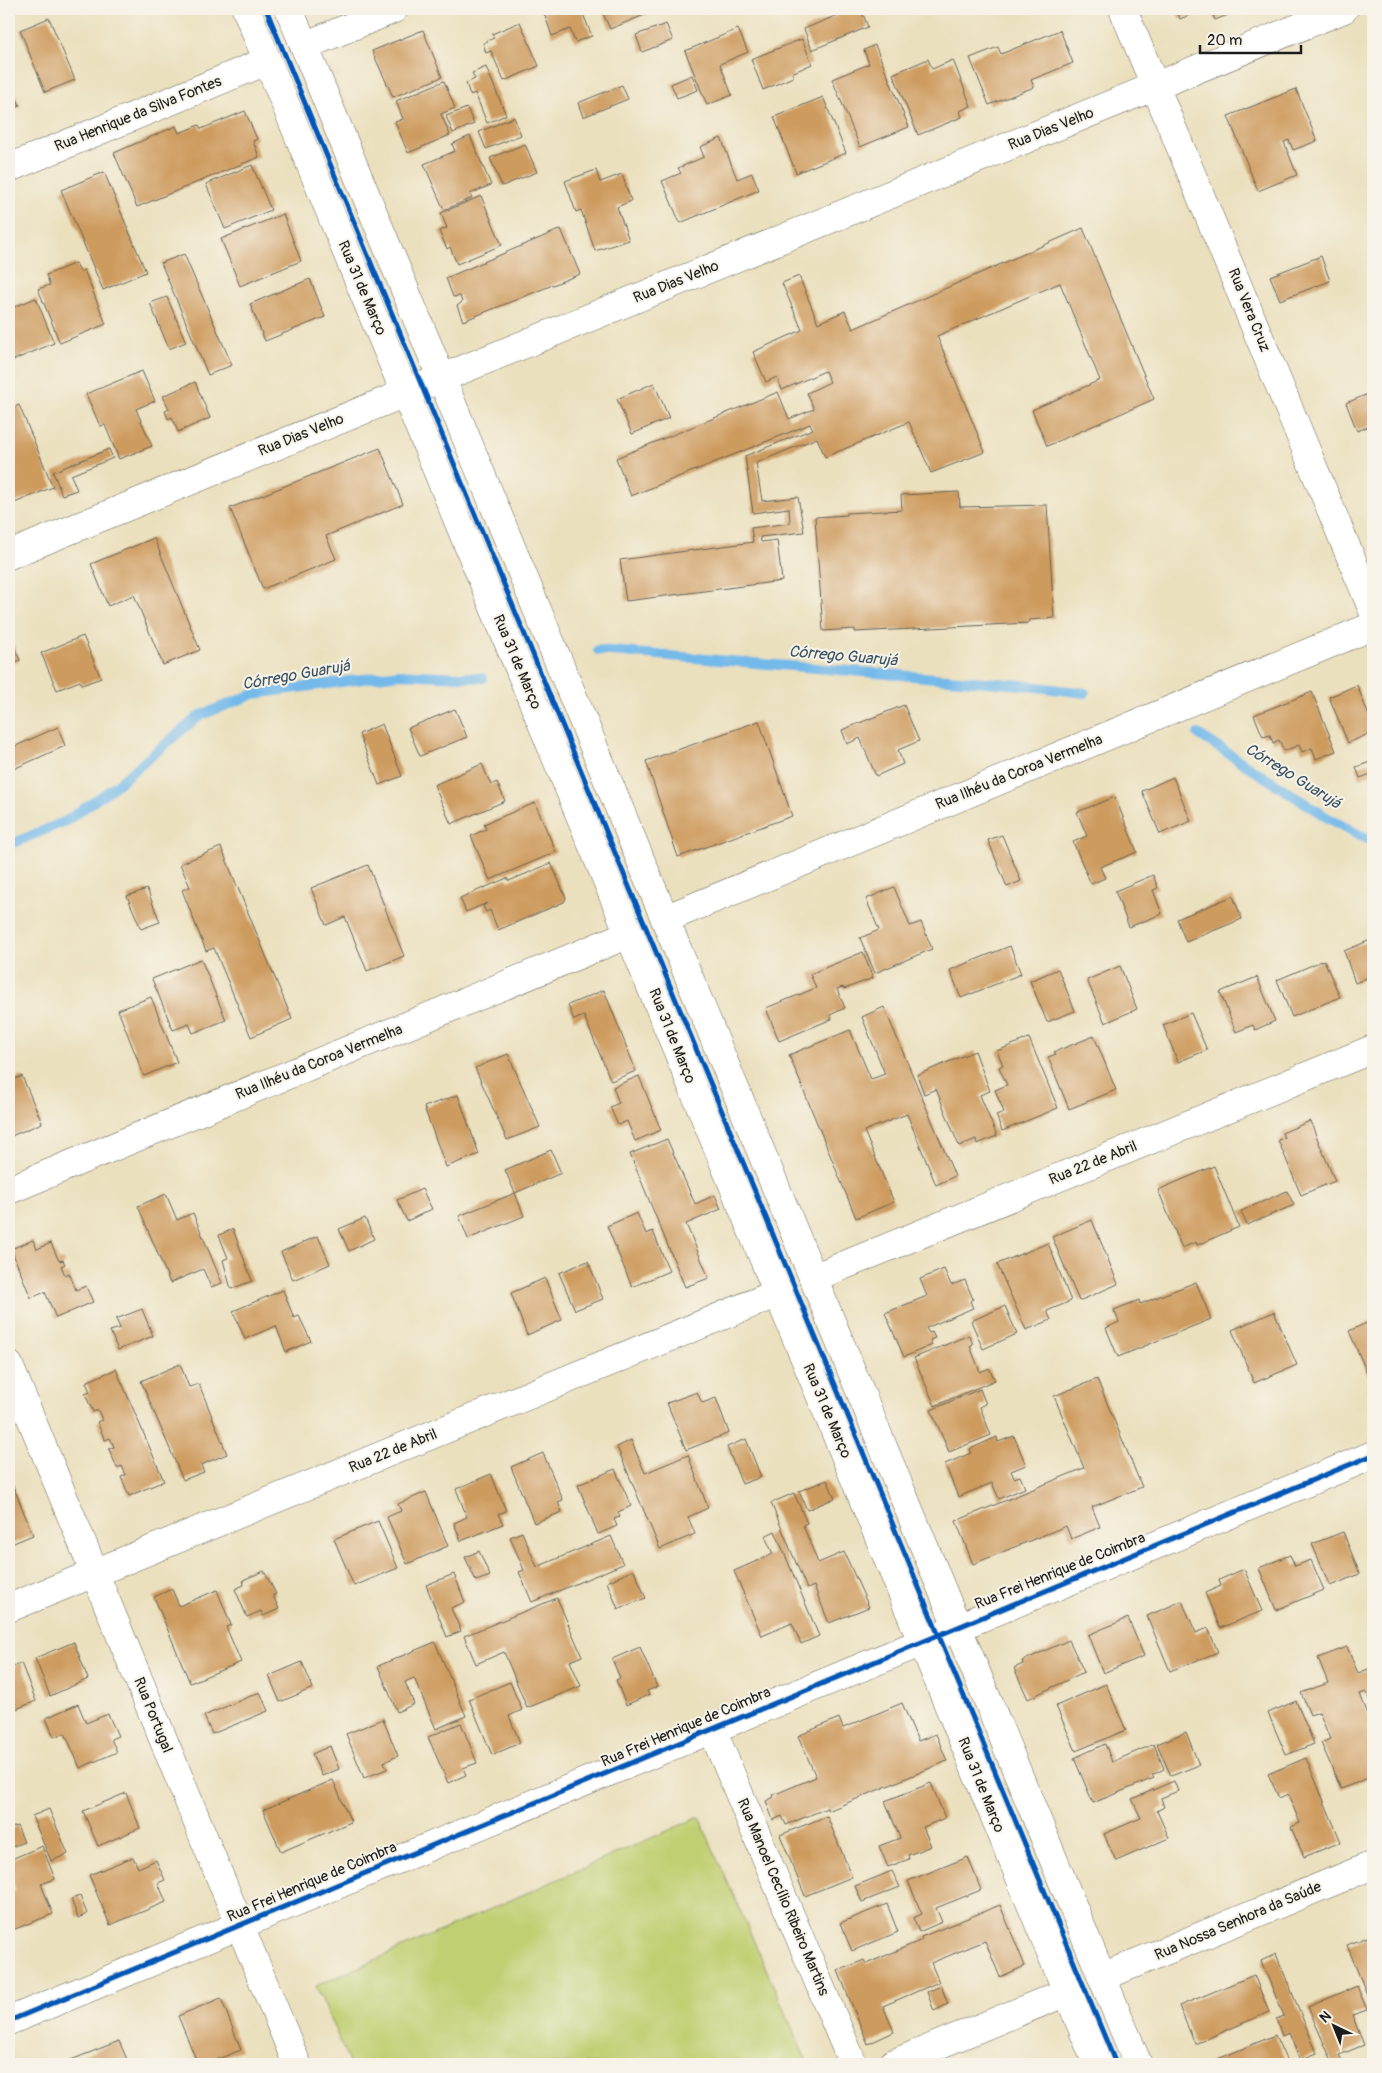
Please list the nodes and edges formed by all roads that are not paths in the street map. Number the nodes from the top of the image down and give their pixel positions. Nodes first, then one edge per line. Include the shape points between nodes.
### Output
1 (246, 9) edge
2 (289, 9) edge
3 (394, 9) edge
4 (1124, 9) edge
5 (1344, 9) edge
6 (304, 46) junction
7 (267, 61) junction
8 (1156, 86) junction
9 (9, 168) edge
10 (441, 378) junction
11 (405, 393) junction
12 (9, 555) edge
13 (1373, 611) edge
14 (1373, 626) edge
15 (665, 919) junction
16 (629, 934) junction
17 (1373, 1048) edge
18 (9, 1190) edge
19 (813, 1278) junction
20 (778, 1293) junction
21 (9, 1365) edge
22 (1373, 1455) edge
23 (95, 1573) junction
24 (9, 1608) edge
25 (957, 1628) junction
26 (922, 1642) junction
27 (712, 1729) junction
28 (1373, 1865) edge
29 (240, 1925) junction
30 (1102, 1977) junction
31 (1067, 1992) junction
32 (9, 2021) edge
33 (297, 2064) edge
34 (853, 2064) edge
35 (892, 2064) edge
36 (1097, 2064) edge
37 (1138, 2064) edge

1 - 7 street, Rua 31 de Março
2 - 6 street
3 - 6 street
4 - 8 street, Rua Vera Cruz
5 - 8 street, Rua Dias Velho
6 - 10 street
7 - 9 street, Rua Henrique da Silva Fontes
7 - 11 street, Rua 31 de Março
8 - 10 street, Rua Dias Velho
8 - 13 street, Rua Vera Cruz
10 - 11 street, Rua Dias Velho
10 - 15 street
11 - 12 street, Rua Dias Velho
11 - 16 street, Rua 31 de Março
14 - 15 street, Rua Ilhéu da Coroa Vermelha
15 - 19 street
16 - 18 street, Rua Ilhéu da Coroa Vermelha
16 - 20 street, Rua 31 de Março
17 - 19 street, Rua 22 de Abril
19 - 25 street
20 - 23 street, Rua 22 de Abril
20 - 26 street, Rua 31 de Março
21 - 23 street, Rua Portugal
22 - 25 street, Rua Frei Henrique de Coimbra
23 - 24 street, Rua 22 de Abril
23 - 29 street, Rua Portugal
25 - 26 street, Rua Frei Henrique de Coimbra
25 - 30 street
26 - 27 street, Rua Frei Henrique de Coimbra
26 - 31 street, Rua 31 de Março
27 - 29 street, Rua Frei Henrique de Coimbra
27 - 34 street, Rua Manoel Cecílio Ribeiro Martins
28 - 30 street, Rua Nossa Senhora da Saúde
29 - 32 street, Rua Frei Henrique de Coimbra
29 - 33 street, Rua Portugal
30 - 37 street
31 - 35 street
31 - 36 street, Rua 31 de Março

